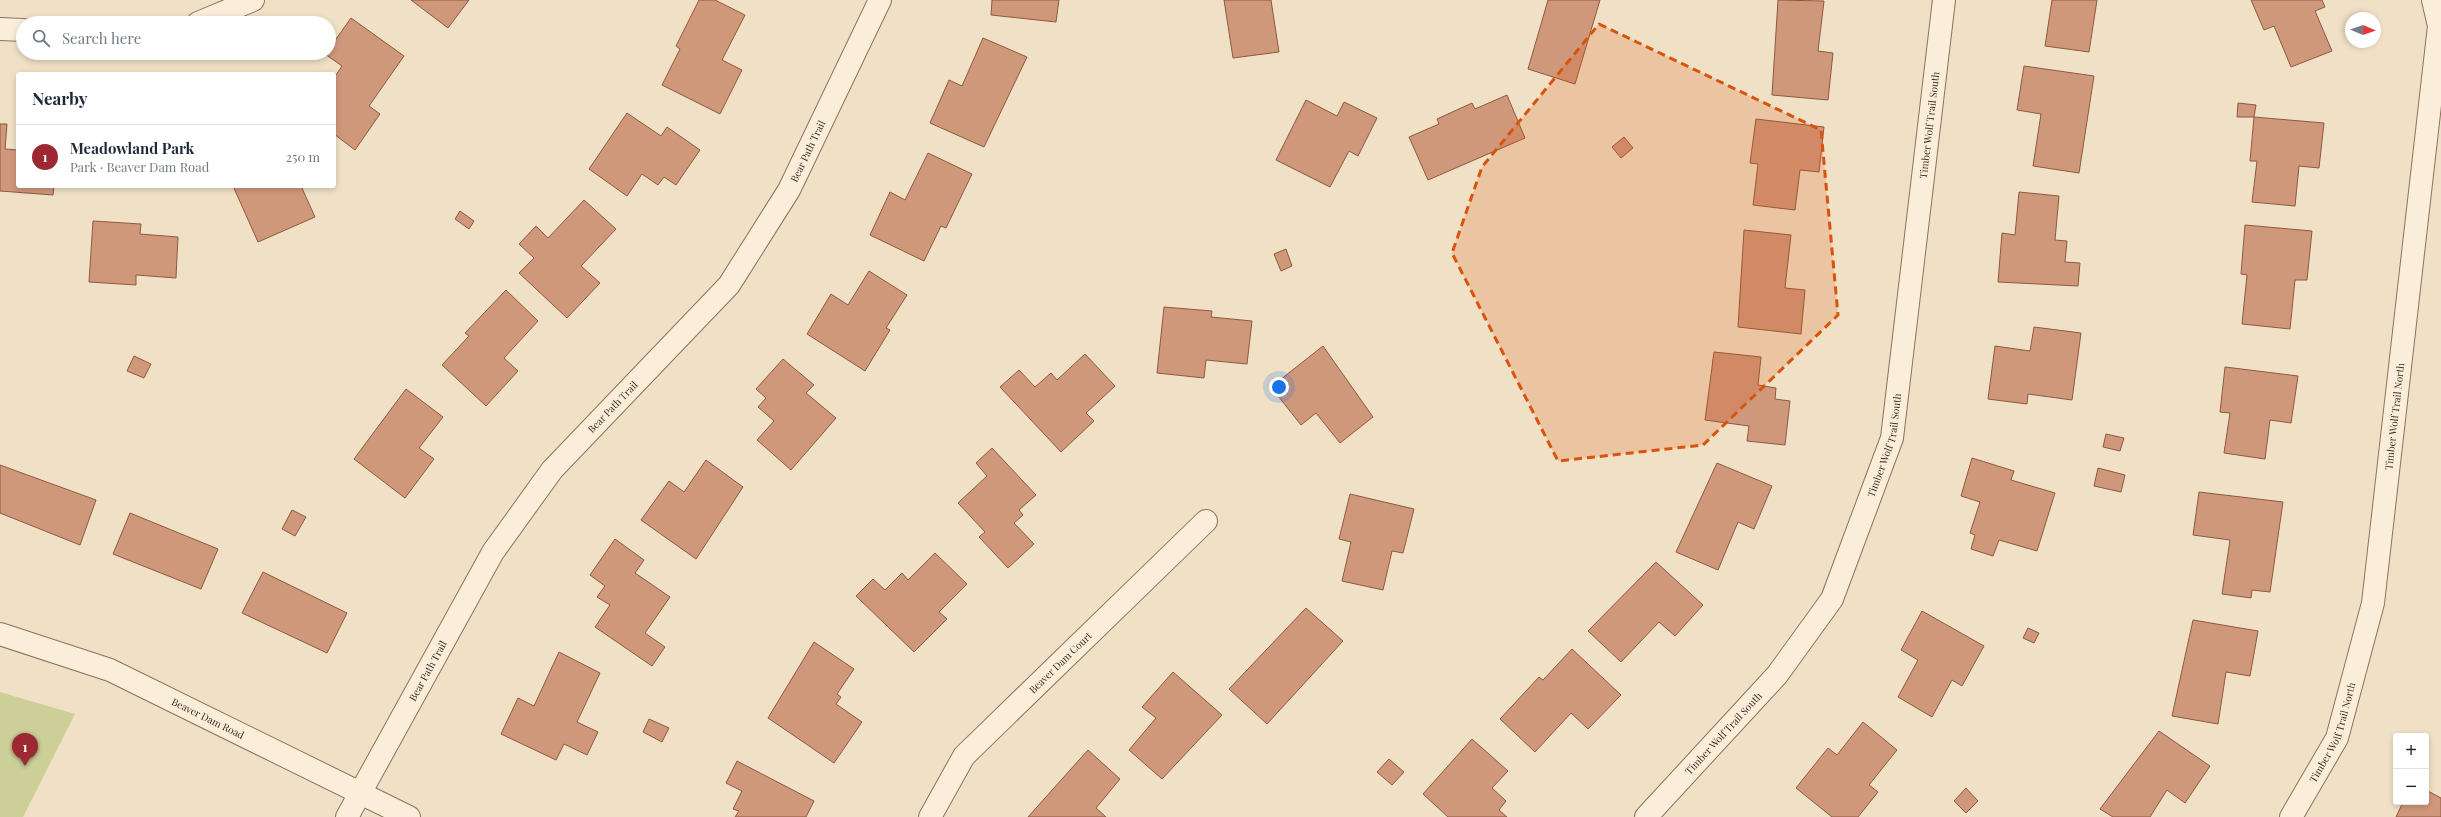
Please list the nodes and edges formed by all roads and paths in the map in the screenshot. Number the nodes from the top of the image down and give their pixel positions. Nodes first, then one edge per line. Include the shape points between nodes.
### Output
1 (253, 0) edge
2 (880, 0) edge
3 (1944, 0) edge
4 (2432, 0) edge
5 (215, 16) edge
6 (0, 29) edge
7 (16, 30) edge
8 (1206, 521) dead end
9 (0, 634) edge
10 (360, 793) junction
11 (347, 817) edge
12 (409, 817) edge
13 (930, 817) edge
14 (1646, 817) edge
15 (2291, 817) edge

1 - 5 street
2 - 10 street, Bear Path Trail via 789,190 729,285 552,470 494,552
3 - 14 street, Timber Wolf Trail South via 1892,438 1832,599 1777,675
4 - 15 street, Timber Wolf Trail North via 2439,26 2373,603 2337,738
6 - 7 street
8 - 13 street, Beaver Dam Court via 964,756
9 - 10 street, Beaver Dam Road via 110,670
10 - 11 street, Bear Path Trail
10 - 12 street, Beaver Dam Road

